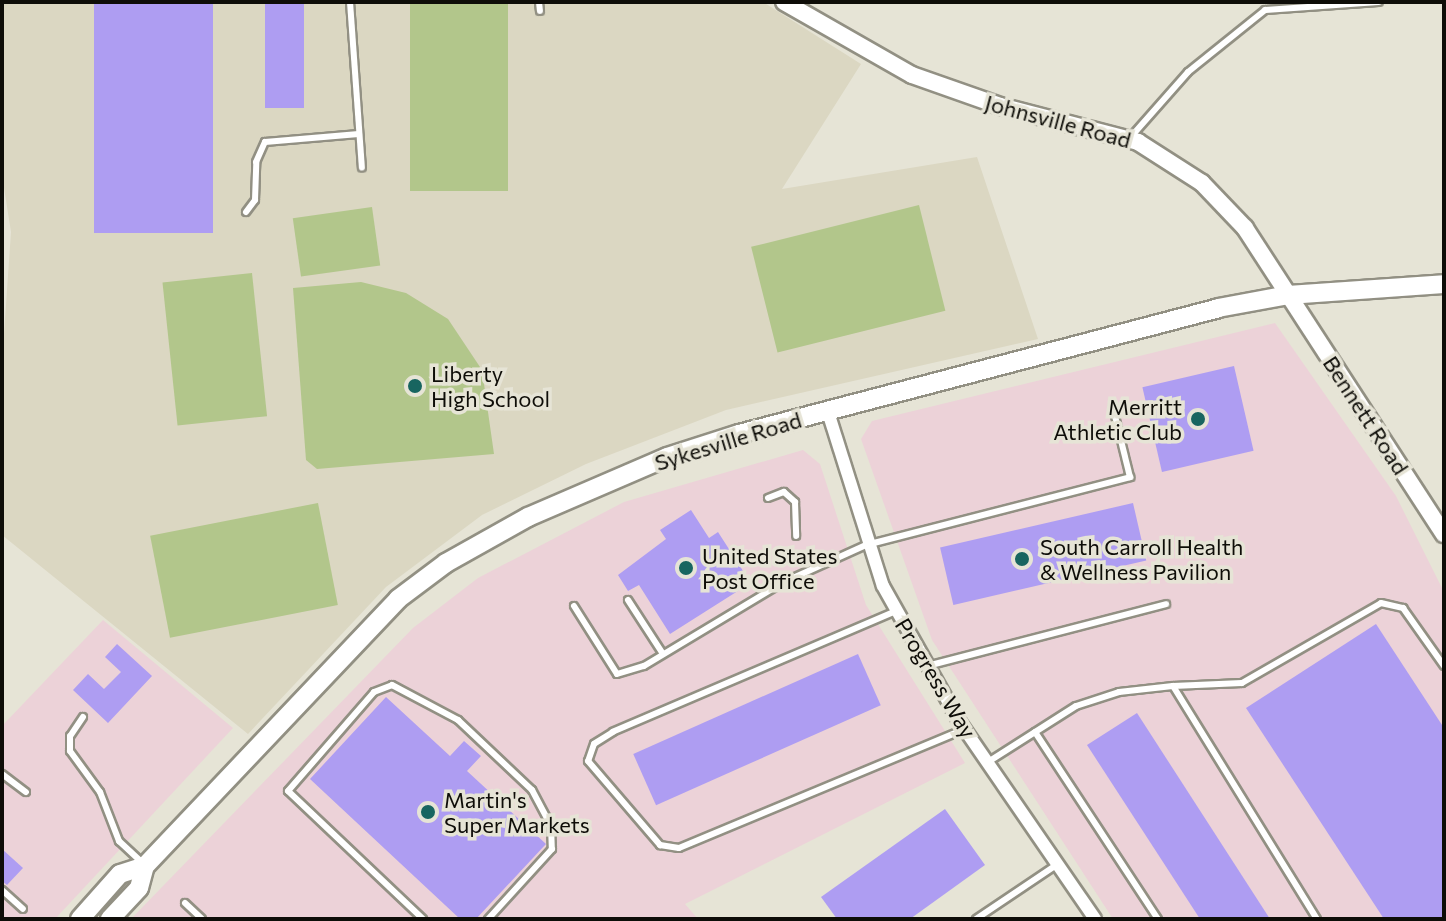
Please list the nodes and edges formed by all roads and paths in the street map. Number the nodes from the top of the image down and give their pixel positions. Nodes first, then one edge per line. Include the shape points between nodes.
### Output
1 (350, 2) edge
2 (539, 2) edge
3 (784, 2) edge
4 (1379, 2) edge
5 (540, 11) dead end
6 (359, 134) junction
7 (1129, 139) junction
8 (362, 168) dead end
9 (246, 212) dead end
10 (1444, 284) edge
11 (1288, 295) junction
12 (1113, 408) dead end
13 (828, 412) junction
14 (768, 498) dead end
15 (1444, 534) edge
16 (796, 536) dead end
17 (866, 545) junction
18 (628, 600) dead end
19 (1166, 604) dead end
20 (574, 606) dead end
21 (896, 611) junction
22 (663, 654) junction
23 (927, 666) junction
24 (1444, 666) edge
25 (1173, 686) junction
26 (83, 717) dead end
27 (965, 729) junction
28 (1035, 732) junction
29 (988, 762) junction
30 (2, 774) edge
31 (26, 792) dead end
32 (1058, 864) junction
33 (145, 866) junction
34 (2, 890) edge
35 (185, 903) dead end
36 (23, 909) dead end
37 (80, 919) edge
38 (110, 919) edge
39 (202, 919) edge
40 (423, 919) edge
41 (488, 919) edge
42 (976, 919) edge
43 (1095, 919) edge
44 (1158, 919) edge
45 (1317, 919) edge

1 - 6 lane
2 - 5 lane
3 - 7 street, Johnsville Road via 942,87
4 - 7 lane via 1265,10 1188,72
6 - 8 lane
6 - 9 lane via 265,142 258,147 255,200
7 - 11 street, Johnsville Road via 1220,200
10 - 11 main road, Sykesville Road
11 - 13 main road, Sykesville Road via 1218,308
11 - 15 street, Bennett Road
12 - 17 lane via 1130,477
13 - 17 street, Progress Way
13 - 33 main road, Sykesville Road via 667,457 528,517 446,563 362,635
14 - 16 lane via 784,492 795,502
17 - 21 street, Progress Way
17 - 22 lane via 784,582
18 - 22 lane
19 - 23 lane
20 - 22 lane via 617,674
21 - 23 street, Progress Way
21 - 27 lane via 613,732 594,744 588,761 660,845 679,848
23 - 27 street, Progress Way
24 - 25 lane via 1403,608 1381,603 1242,683
25 - 28 lane via 1098,698
25 - 45 lane
26 - 33 lane via 70,736 70,751 100,792 119,841
27 - 29 street, Progress Way
28 - 29 lane
28 - 44 lane
29 - 32 street, Progress Way
30 - 31 lane
32 - 42 lane
32 - 43 street, Progress Way
33 - 37 main road, Sykesville Road via 120,874
33 - 38 main road, Sykesville Road via 139,888
34 - 36 lane
35 - 39 lane
40 - 41 lane via 288,791 374,692 392,685 458,720 532,790 551,825 552,849

